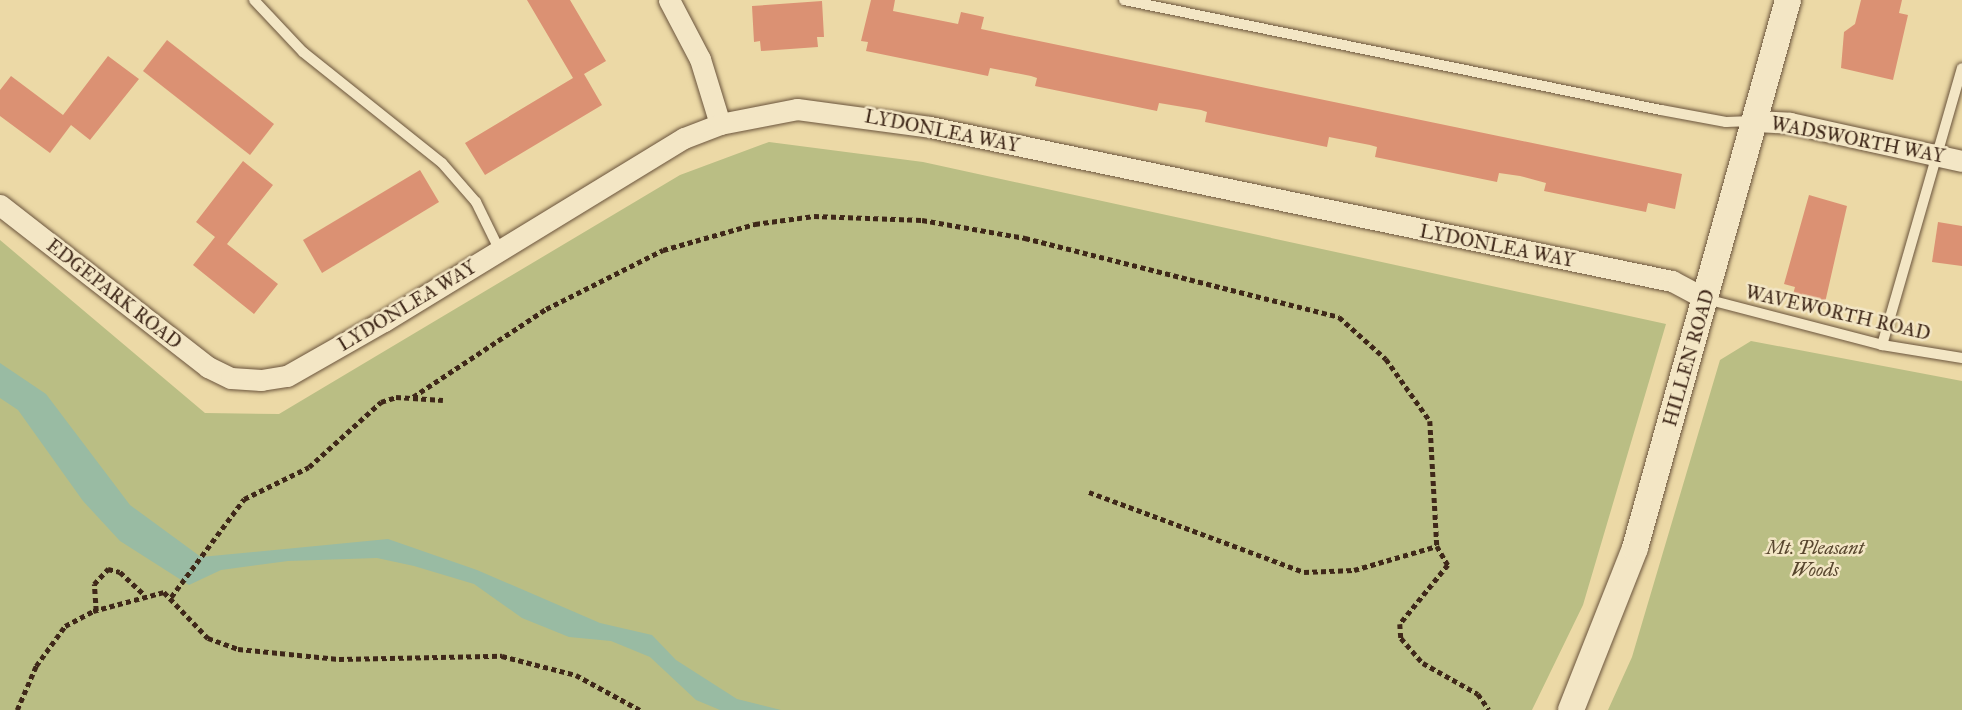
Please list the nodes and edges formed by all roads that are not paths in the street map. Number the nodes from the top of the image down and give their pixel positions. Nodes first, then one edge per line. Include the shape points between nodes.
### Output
1 (254, 0) edge
2 (669, 0) edge
3 (1124, 0) edge
4 (1788, 0) edge
5 (1962, 68) edge
6 (1755, 121) junction
7 (720, 124) junction
8 (1939, 157) junction
9 (1962, 161) edge
10 (0, 205) edge
11 (500, 251) junction
12 (1706, 299) junction
13 (1882, 345) junction
14 (1962, 358) edge
15 (231, 378) joint
16 (1571, 710) edge

1 - 11 lane via 303,52 442,163 476,202
2 - 7 street via 700,59
3 - 6 lane via 1713,120
4 - 6 street, HILLEN ROAD
5 - 8 lane
6 - 8 street, WADSWORTH WAY via 1790,123
6 - 12 street, HILLEN ROAD
7 - 11 street, LYDONLEA WAY via 684,138
7 - 12 street, LYDONLEA WAY via 797,109 930,127 1672,281
8 - 9 street, WADSWORTH WAY
8 - 13 lane
10 - 15 street, EDGEPARK ROAD via 197,359
11 - 15 street, LYDONLEA WAY via 287,376
12 - 13 lane, WAVEWORTH ROAD
12 - 16 street, HILLEN ROAD via 1635,548
13 - 14 lane, WAVEWORTH ROAD

